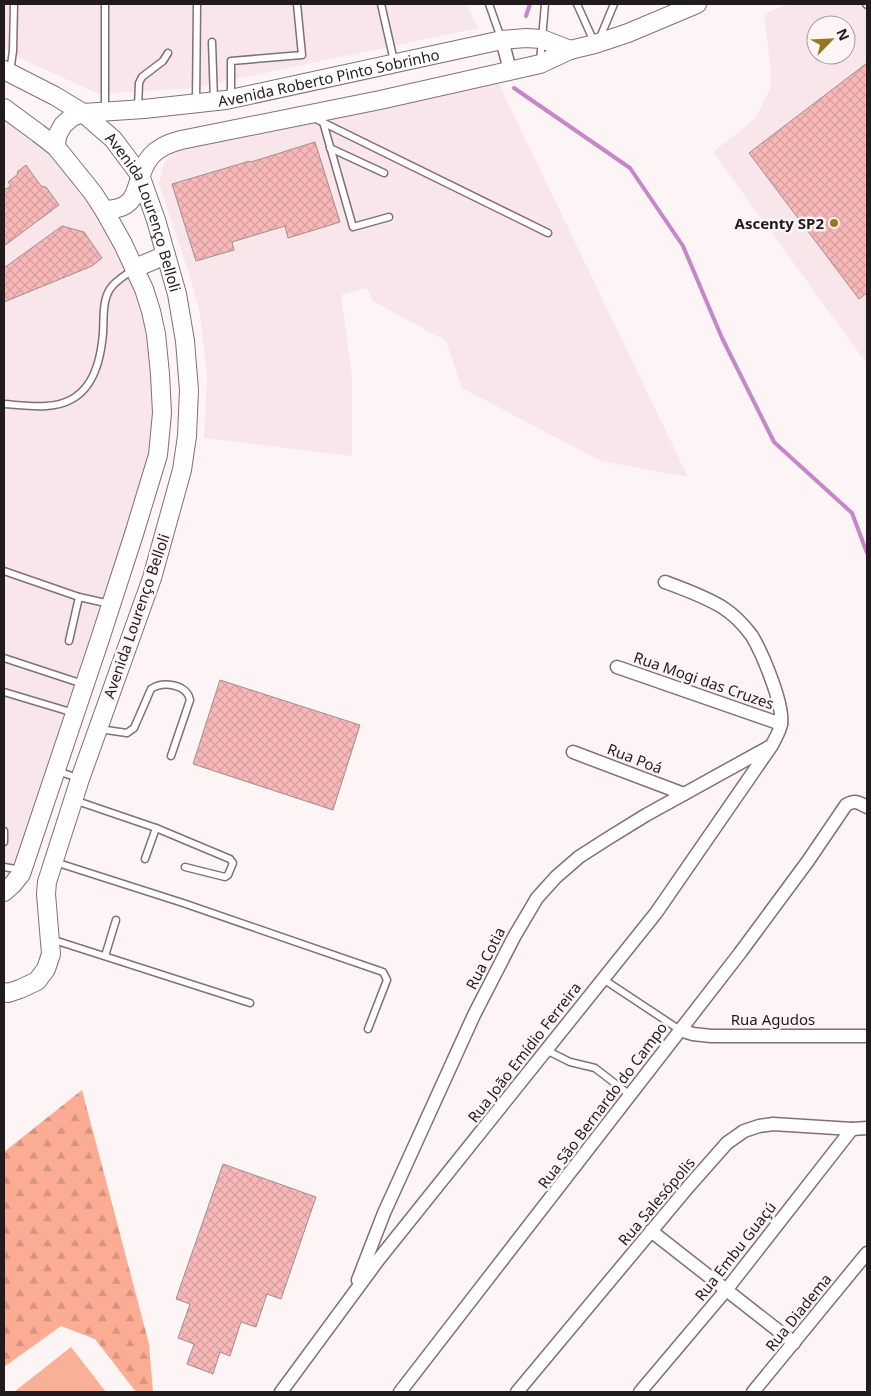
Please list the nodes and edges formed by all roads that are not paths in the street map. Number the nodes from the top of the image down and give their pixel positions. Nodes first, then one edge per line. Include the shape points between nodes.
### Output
1 (14, 4) edge
2 (106, 4) edge
3 (197, 4) edge
4 (297, 4) edge
5 (381, 4) edge
6 (489, 4) edge
7 (545, 4) edge
8 (577, 4) edge
9 (614, 4) edge
10 (697, 4) edge
11 (542, 39) junction
12 (502, 40) junction
13 (212, 42) dead end
14 (596, 43) junction
15 (570, 50) junction
16 (168, 54) dead end
17 (395, 63) junction
18 (540, 64) junction
19 (510, 70) junction
20 (7, 72) edge
21 (222, 100) junction
22 (196, 104) junction
23 (4, 108) edge
24 (138, 110) junction
25 (105, 111) junction
26 (83, 113) junction
27 (316, 119) junction
28 (56, 148) junction
29 (330, 148) junction
30 (384, 173) dead end
31 (140, 175) junction
32 (104, 210) junction
33 (389, 217) dead end
34 (548, 233) dead end
35 (166, 255) junction
36 (134, 268) junction
37 (4, 404) edge
38 (4, 571) edge
39 (665, 582) dead end
40 (79, 597) junction
41 (111, 604) junction
42 (68, 641) dead end
43 (4, 658) edge
44 (617, 667) dead end
45 (85, 684) junction
46 (4, 692) edge
47 (74, 714) junction
48 (781, 724) junction
49 (98, 728) junction
50 (772, 745) junction
51 (574, 752) dead end
52 (171, 756) dead end
53 (56, 770) junction
54 (80, 778) junction
55 (684, 794) junction
56 (73, 799) junction
57 (867, 807) edge
58 (156, 828) junction
59 (4, 831) edge
60 (4, 842) edge
61 (145, 859) dead end
62 (54, 861) junction
63 (4, 867) edge
64 (185, 867) dead end
65 (22, 870) junction
66 (4, 892) edge
67 (116, 920) dead end
68 (51, 939) junction
69 (104, 956) junction
70 (603, 979) junction
71 (4, 992) edge
72 (250, 1002) dead end
73 (368, 1029) dead end
74 (680, 1030) junction
75 (867, 1036) edge
76 (546, 1050) junction
77 (630, 1095) junction
78 (867, 1128) edge
79 (852, 1129) junction
80 (651, 1232) junction
81 (867, 1253) edge
82 (727, 1289) junction
83 (354, 1294) junction
84 (794, 1343) junction
85 (287, 1390) edge
86 (400, 1392) edge
87 (517, 1392) edge
88 (640, 1392) edge
89 (754, 1392) edge

1 - 20 lane via 13,51
2 - 25 lane
3 - 22 lane
4 - 21 lane via 302,55 231,61
5 - 17 lane
6 - 12 lane
7 - 11 lane
8 - 14 lane
9 - 14 lane
10 - 14 street
11 - 12 street, Avenida Roberto Pinto Sobrinho
11 - 15 street, Avenida Roberto Pinto Sobrinho
11 - 18 lane
12 - 17 street, Avenida Roberto Pinto Sobrinho
12 - 19 street
13 - 21 lane
14 - 15 street
15 - 18 street
16 - 24 lane via 142,77
17 - 21 street, Avenida Roberto Pinto Sobrinho
18 - 19 street
19 - 27 street via 380,100
20 - 26 street, Avenida Lourenço Belloli
21 - 22 street, Avenida Roberto Pinto Sobrinho
22 - 24 street, Avenida Roberto Pinto Sobrinho
23 - 28 street, Avenida Lourenço Belloli
24 - 25 street, Avenida Roberto Pinto Sobrinho
25 - 26 street, Avenida Roberto Pinto Sobrinho
26 - 28 street via 63,125 57,136
26 - 31 street, Avenida Lourenço Belloli via 113,139
27 - 29 lane
27 - 31 street via 168,144 149,158
27 - 34 lane
28 - 32 street, Avenida Lourenço Belloli
29 - 30 lane
29 - 33 lane via 353,227
31 - 32 street via 134,198 122,207
31 - 35 street, Avenida Lourenço Belloli
32 - 36 street, Avenida Lourenço Belloli
35 - 36 street
35 - 49 street, Avenida Lourenço Belloli via 185,340 187,436 182,470 152,578
36 - 37 lane via 110,288 105,300 99,358 89,385 67,402 56,405
36 - 41 street, Avenida Lourenço Belloli via 144,289 156,334 162,414 158,455
38 - 40 lane
39 - 48 street via 722,607 752,636 778,702
40 - 41 lane
40 - 42 lane
41 - 45 street, Avenida Lourenço Belloli
43 - 45 lane
44 - 48 street, Rua Mogi das Cruzes
45 - 47 street, Avenida Lourenço Belloli
46 - 47 lane
47 - 53 street, Avenida Lourenço Belloli
48 - 50 street, Rua João Emídio Ferreira
49 - 52 lane via 130,732 151,689 164,684 184,689 190,700
49 - 54 street, Avenida Lourenço Belloli
50 - 55 street, Rua Cotia
50 - 70 street, Rua João Emídio Ferreira via 656,913
51 - 55 street, Rua Poá
53 - 54 lane
53 - 65 street, Avenida Lourenço Belloli
54 - 56 street, Avenida Lourenço Belloli
55 - 83 street, Rua Cotia via 579,857 537,898 453,1060 384,1213
56 - 58 lane
56 - 62 street, Avenida Lourenço Belloli
57 - 74 street, Rua São Bernardo do Campo via 859,802 846,806
58 - 61 lane
58 - 64 lane via 233,863 225,877
59 - 60 lane
62 - 68 street, Avenida Lourenço Belloli via 46,894
62 - 73 lane via 383,972 387,980
63 - 65 lane
65 - 66 street, Avenida Lourenço Belloli
67 - 69 lane
68 - 69 lane
68 - 71 street, Avenida Lourenço Belloli via 46,970 37,981 20,990
69 - 72 lane
70 - 74 lane
70 - 76 street, Rua João Emídio Ferreira
74 - 75 street, Rua Agudos via 711,1036
74 - 77 street, Rua São Bernardo do Campo
76 - 77 lane via 570,1062 595,1068
76 - 83 street, Rua João Emídio Ferreira
77 - 86 street, Rua São Bernardo do Campo
78 - 79 street, Rua Salesópolis
79 - 80 street, Rua Salesópolis via 773,1124 744,1131 727,1143
79 - 82 street, Rua Embu Guaçú
80 - 82 street
80 - 87 street, Rua Salesópolis
81 - 84 street, Rua Diadema
82 - 84 street
82 - 88 street, Rua Embu Guaçú
83 - 85 street, Rua João Emídio Ferreira
84 - 89 street, Rua Diadema

